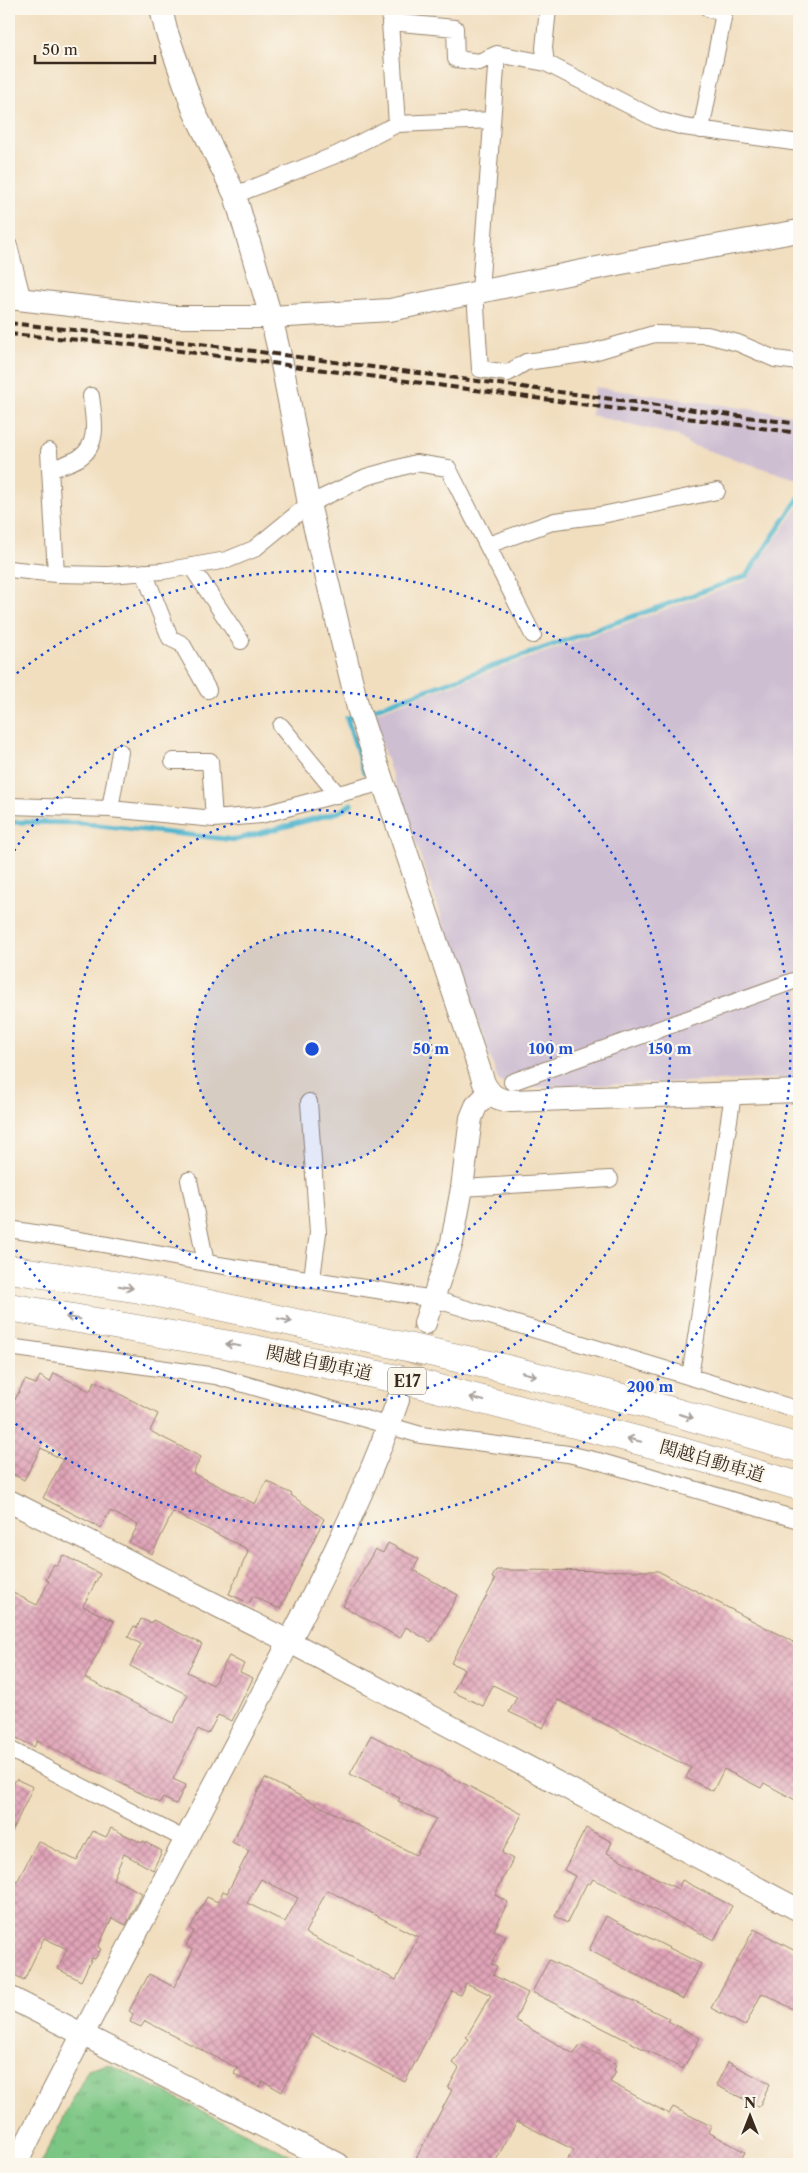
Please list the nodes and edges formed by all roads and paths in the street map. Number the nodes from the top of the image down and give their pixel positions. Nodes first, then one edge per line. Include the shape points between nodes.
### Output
1 (161, 9) edge
2 (548, 9) edge
3 (709, 9) edge
4 (497, 54) junction
5 (546, 64) junction
6 (492, 120) junction
7 (397, 124) junction
8 (701, 130) junction
9 (799, 143) edge
10 (235, 195) junction
11 (799, 230) edge
12 (9, 246) edge
13 (478, 292) junction
14 (16, 299) edge
15 (271, 317) junction
16 (799, 359) edge
17 (91, 396) dead end
18 (49, 451) dead end
19 (50, 470) junction
20 (717, 491) dead end
21 (309, 504) junction
22 (488, 545) junction
23 (191, 566) junction
24 (9, 569) edge
25 (144, 572) junction
26 (56, 574) junction
27 (533, 635) dead end
28 (241, 641) dead end
29 (208, 690) dead end
30 (281, 726) dead end
31 (120, 752) dead end
32 (173, 761) dead end
33 (382, 782) junction
34 (338, 795) junction
35 (9, 806) edge
36 (110, 809) junction
37 (214, 819) junction
38 (799, 979) edge
39 (512, 1082) dead end
40 (799, 1091) edge
41 (489, 1093) junction
42 (733, 1094) junction
43 (308, 1102) dead end
44 (610, 1179) dead end
45 (189, 1180) dead end
46 (462, 1188) junction
47 (9, 1229) edge
48 (206, 1263) junction
49 (9, 1269) edge
50 (312, 1278) junction
51 (434, 1299) junction
52 (9, 1307) edge
53 (425, 1323) tunnel mouth
54 (9, 1347) edge
55 (690, 1376) junction
56 (398, 1400) tunnel mouth
57 (799, 1410) edge
58 (389, 1426) junction
59 (799, 1448) edge
60 (799, 1486) edge
61 (9, 1501) edge
62 (799, 1520) edge
63 (290, 1642) junction
64 (9, 1749) edge
65 (186, 1840) junction
66 (799, 1910) edge
67 (9, 1997) edge
68 (82, 2034) junction
69 (16, 2164) edge
70 (338, 2164) edge

1 - 10 street via 194,111
2 - 5 street via 544,48
3 - 8 street via 724,13
4 - 5 street
4 - 6 street
4 - 7 street via 479,62 456,59 455,28 390,22
5 - 8 street via 658,120
6 - 7 street
6 - 13 street
7 - 10 street via 338,154
8 - 9 street
10 - 15 street
11 - 13 street
12 - 14 street
13 - 15 street via 390,310
13 - 16 street via 480,369 508,373 526,362 590,353 654,334 707,335 738,343 775,359
14 - 15 street via 174,317
15 - 21 street
17 - 19 street via 95,427 92,443 80,457
18 - 19 street
19 - 26 street
20 - 22 street via 602,515 555,521
21 - 22 street via 366,477 416,464 448,468
21 - 23 street via 254,549 227,560
21 - 33 street via 360,713
22 - 27 street
23 - 25 street
23 - 28 street
24 - 26 street
25 - 26 street
25 - 29 street via 170,638 182,644
30 - 34 street
31 - 36 street
32 - 37 street via 210,761
33 - 34 street
33 - 41 street
34 - 37 street via 260,815
35 - 36 street
36 - 37 street
38 - 39 street
40 - 42 street
41 - 42 street via 499,1100 511,1101
41 - 46 street via 476,1106 471,1118
42 - 55 street
43 - 50 street via 318,1233
44 - 46 street
45 - 48 street
46 - 51 street via 452,1242
47 - 48 street
48 - 50 street
49 -> 59 highway, 関越自動車道 / E17 via 140,1289 500,1367 643,1403
50 - 51 street
51 - 53 street
51 - 55 street
60 -> 52 highway, 関越自動車道 / E17 via 679,1451 417,1383 253,1349
54 - 58 street via 216,1376
55 - 57 street
56 - 58 street
58 - 62 street via 421,1435 583,1457
58 - 63 street via 353,1513
61 - 63 street
63 - 65 street
63 - 66 street
64 - 65 street
65 - 68 street
67 - 68 street
68 - 69 street
68 - 70 street

